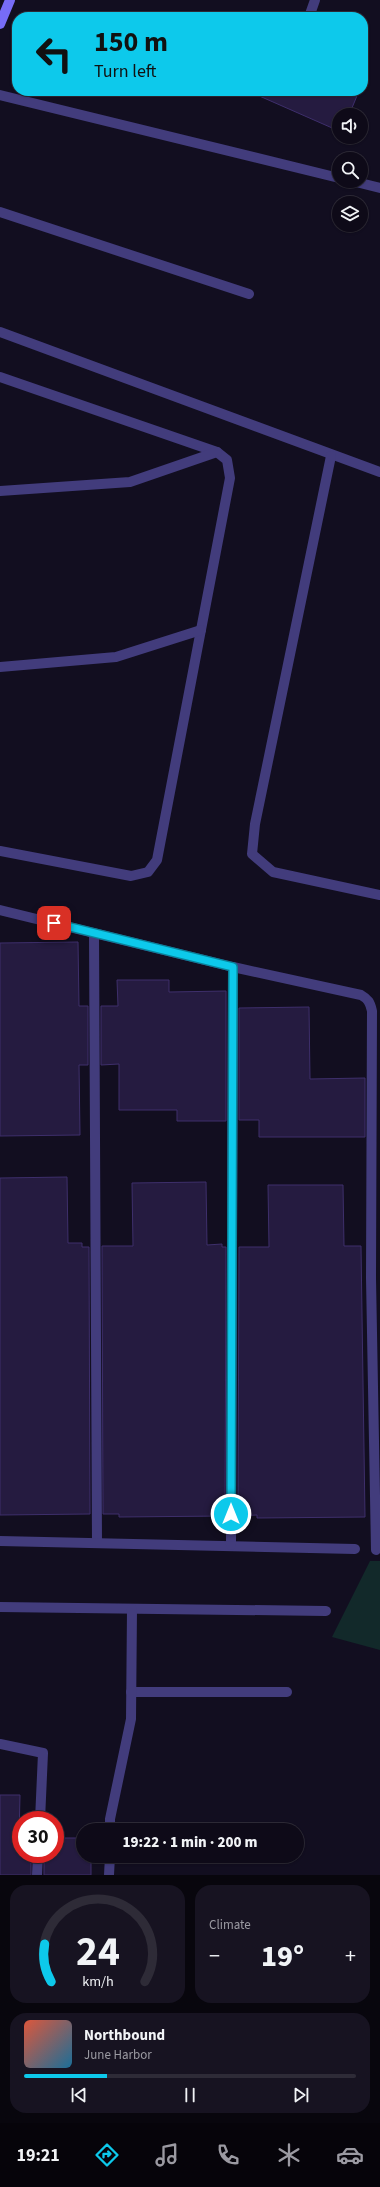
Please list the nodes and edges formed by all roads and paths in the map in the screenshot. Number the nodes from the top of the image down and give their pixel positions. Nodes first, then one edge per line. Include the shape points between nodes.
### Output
1 (10, 0) edge
2 (315, 0) edge
3 (311, 12) edge
4 (0, 24) edge
5 (0, 95) edge
6 (332, 176) edge
7 (368, 185) edge
8 (380, 188) edge
9 (0, 212) edge
10 (249, 294) dead end
11 (0, 332) edge
12 (0, 377) edge
13 (217, 452) junction
14 (331, 456) junction
15 (380, 472) edge
16 (0, 491) edge
17 (201, 630) junction
18 (0, 667) edge
19 (0, 851) edge
20 (380, 895) edge
21 (0, 910) edge
22 (94, 933) junction
23 (233, 967) junction
24 (0, 1541) edge
25 (97, 1542) junction
26 (231, 1545) junction
27 (355, 1549) dead end
28 (376, 1550) dead end
29 (0, 1607) edge
30 (132, 1609) junction
31 (326, 1611) dead end
32 (131, 1692) junction
33 (287, 1692) dead end
34 (0, 1744) edge
35 (40, 1811) edge
36 (110, 1823) edge
37 (38, 1863) edge
38 (110, 1863) edge
39 (37, 1875) edge
40 (109, 1875) edge

1 - 4 street
2 - 3 street
5 - 6 street
7 - 8 street
9 - 10 street
11 - 14 street
12 - 13 street
13 - 16 street via 130,482
13 - 17 street via 227,460 230,478
14 - 15 street
14 - 20 street via 252,854 273,872
17 - 18 street via 116,657
17 - 19 street via 157,860 148,872 131,876
21 - 22 street
22 - 23 street
22 - 25 street
23 - 26 street
23 - 28 street via 360,995 367,998 372,1011 371,1278
24 - 25 street
25 - 26 street
26 - 27 street
29 - 30 street
30 - 31 street
30 - 32 street
32 - 33 street
32 - 36 street via 131,1719
34 - 35 street via 42,1753
37 - 39 street
38 - 40 street

